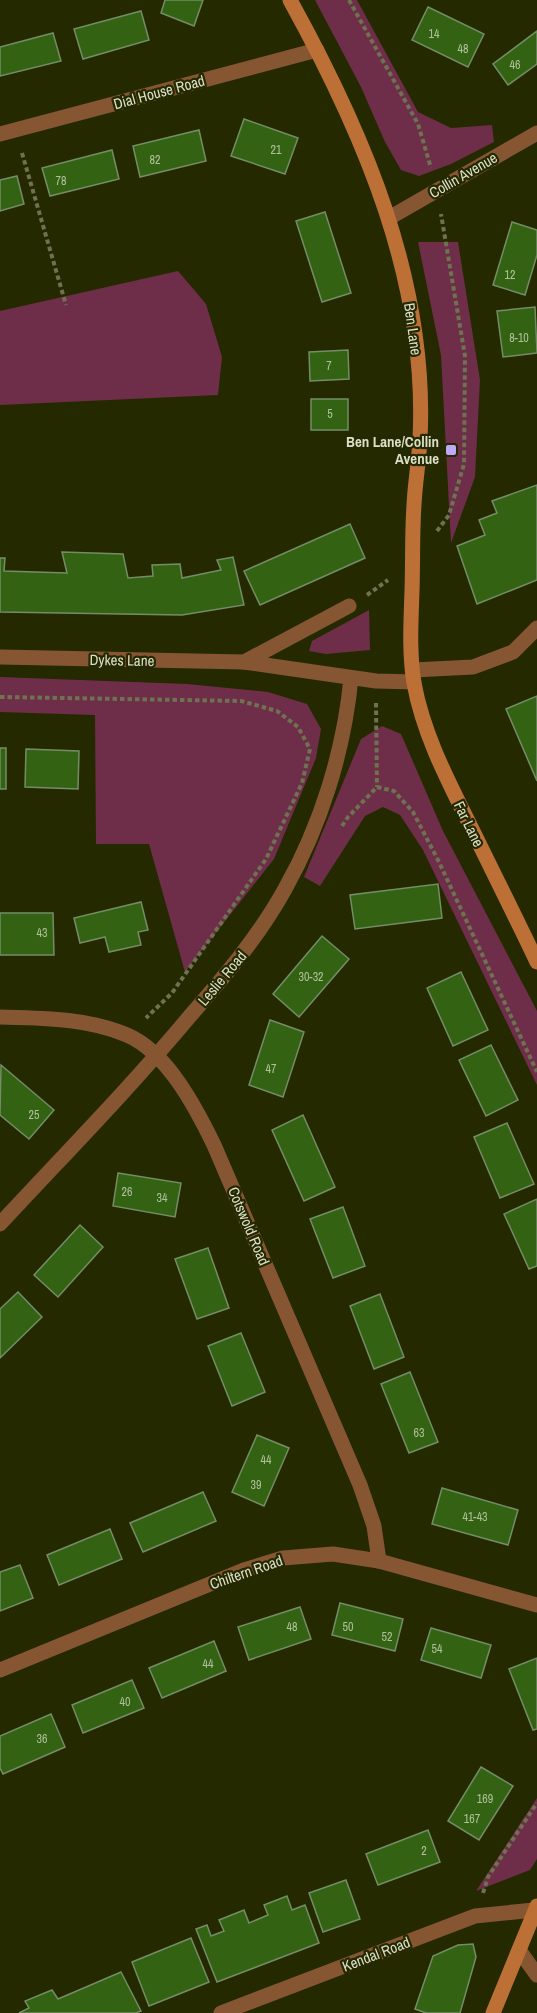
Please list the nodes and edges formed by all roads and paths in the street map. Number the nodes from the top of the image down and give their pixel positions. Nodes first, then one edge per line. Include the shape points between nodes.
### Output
1 (290, 0) edge
2 (350, 0) edge
3 (317, 50) junction
4 (16, 130) junction
5 (537, 133) edge
6 (0, 134) edge
7 (437, 190) junction
8 (389, 218) junction
9 (66, 305) dead end
10 (413, 563) junction
11 (348, 606) joint
12 (537, 628) edge
13 (0, 657) edge
14 (244, 662) junction
15 (413, 676) junction
16 (351, 678) junction
17 (376, 681) junction
18 (0, 697) edge
19 (377, 787) junction
20 (337, 836) dead end
21 (537, 962) edge
22 (0, 1017) edge
23 (128, 1035) junction
24 (156, 1057) junction
25 (537, 1072) edge
26 (0, 1224) edge
27 (379, 1561) junction
28 (537, 1605) edge
29 (0, 1670) edge
30 (537, 1803) edge
31 (536, 1908) edge
32 (475, 1916) junction
33 (519, 1950) junction
34 (537, 1975) edge
35 (221, 2013) edge
36 (493, 2013) edge

1 - 3 street, Ben Lane
2 - 7 path via 418,124
3 - 4 street, Dial House Road
3 - 8 street, Ben Lane via 358,137
4 - 6 street, Dial House Road
4 - 9 path
5 - 7 street, Collin Avenue
7 - 8 street, Collin Avenue
7 - 10 path via 465,356 465,464 449,515
8 - 10 street, Ben Lane via 410,301 420,373
10 - 11 path
10 - 15 street, Ben Lane
11 - 14 street, Dykes Lane
12 - 15 street, Dykes Lane via 513,652 473,667
13 - 14 street, Dykes Lane
14 - 16 street, Dykes Lane
15 - 17 street, Dykes Lane
15 - 21 street, Far Lane via 424,723 441,766
16 - 17 street, Dykes Lane
16 - 24 street, Leslie Road via 348,714 332,779 286,889 243,954
17 - 19 path
18 - 23 path via 241,701 277,711 298,727 310,749 302,783 266,859 172,993
19 - 20 path via 348,817
19 - 25 path via 394,791 413,812
22 - 23 street, Cotswold Road via 47,1018
23 - 24 street, Cotswold Road
24 - 26 street, Leslie Road
24 - 27 street, Cotswold Road via 193,1103 214,1145 360,1485 374,1526
27 - 28 street, Chiltern Road
27 - 29 street, Chiltern Road via 333,1554 283,1558 244,1570
30 - 32 path via 488,1877
31 - 32 street, Kendal Road
31 - 33 street
32 - 35 street, Kendal Road
33 - 34 street
33 - 36 street

